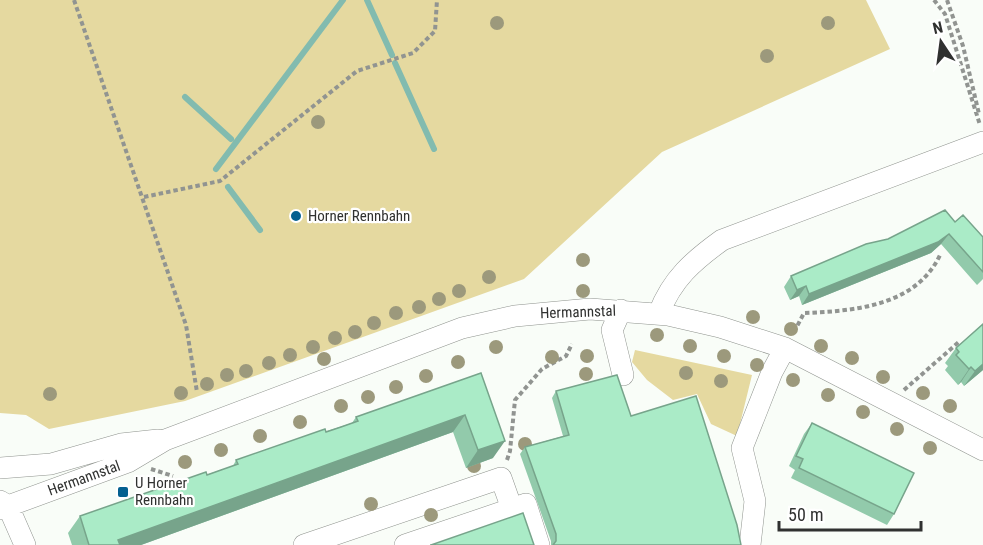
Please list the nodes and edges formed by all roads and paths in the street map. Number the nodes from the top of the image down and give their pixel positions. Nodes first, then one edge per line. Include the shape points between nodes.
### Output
1 (75, 0) edge
2 (437, 0) edge
3 (934, 0) edge
4 (947, 0) edge
5 (983, 134) edge
6 (983, 142) edge
7 (144, 197) junction
8 (940, 255) edge
9 (621, 310) junction
10 (659, 313) junction
11 (960, 341) edge
12 (572, 344) dead end
13 (785, 348) junction
14 (623, 375) dead end
15 (197, 392) dead end
16 (890, 402) junction
17 (165, 440) junction
18 (983, 450) edge
19 (0, 468) edge
20 (501, 478) junction
21 (3, 505) edge
22 (512, 509) junction
23 (25, 545) edge
24 (304, 545) edge
25 (405, 545) edge
26 (538, 545) edge
27 (750, 545) edge

1 - 7 path
2 - 7 path via 435,31 413,53 357,71 220,181
3 - 5 path via 945,14
4 - 5 path via 963,46
6 - 10 street via 722,240 691,262 670,288
7 - 15 path via 186,325
8 - 13 path via 932,273 890,301 804,313
9 - 10 street, Hermannstal
9 - 14 street via 612,330
9 - 17 street, Hermannstal via 556,310 462,328
10 - 13 street, Hermannstal
11 - 16 path
12 - 20 path via 566,356 542,369 515,400 510,451
13 - 16 street, Hermannstal
13 - 27 street via 742,448 754,501
16 - 18 street, Hermannstal
17 - 19 street, Hermannstal via 121,444 51,465
17 - 21 street, Hermannstal via 128,462
20 - 22 street
20 - 24 street
21 - 23 street
22 - 25 street
22 - 26 street via 526,504

